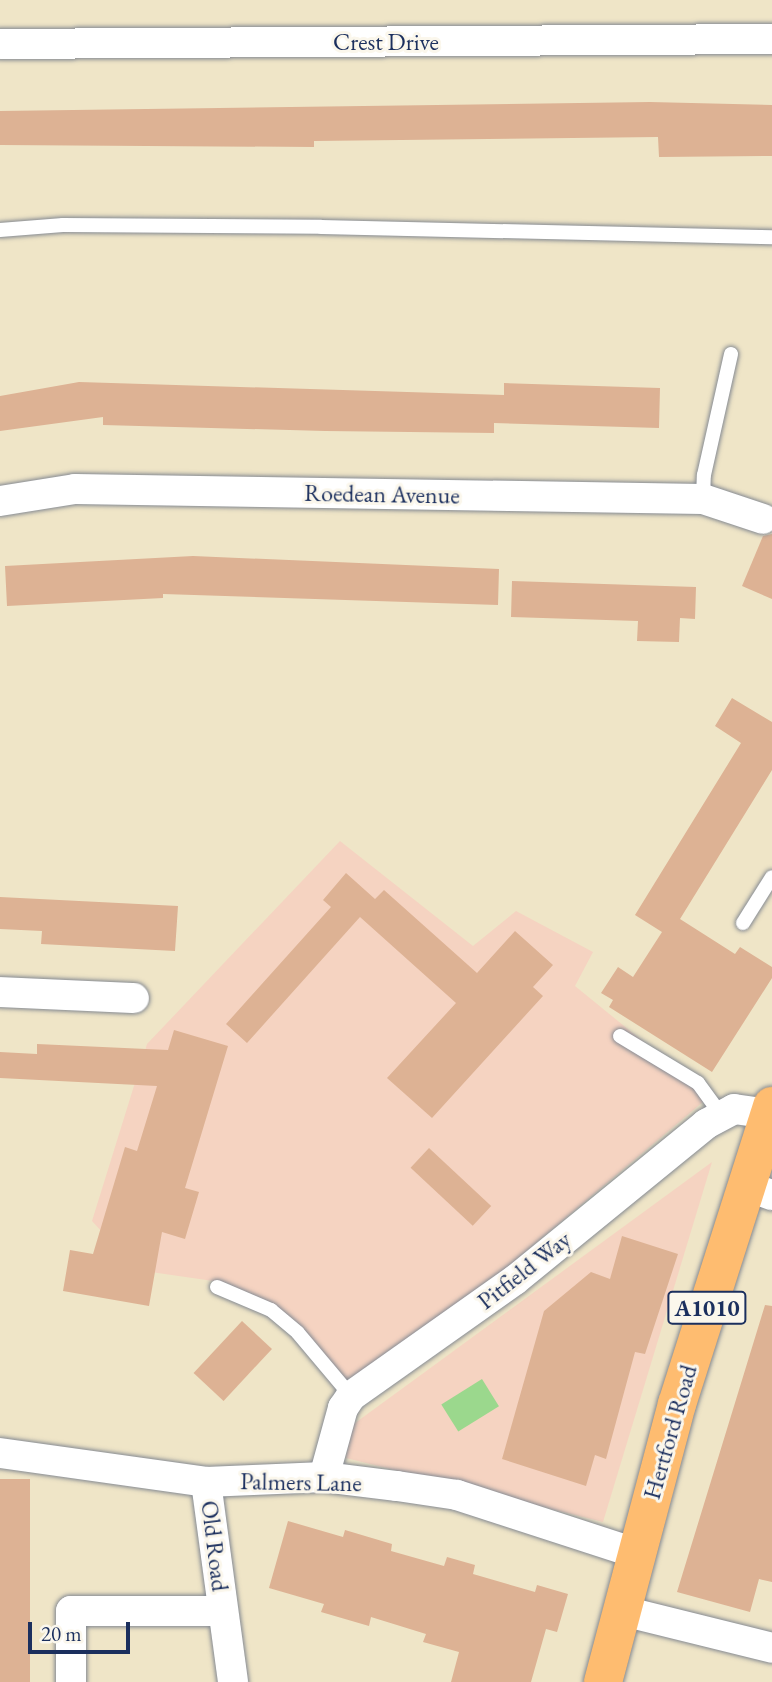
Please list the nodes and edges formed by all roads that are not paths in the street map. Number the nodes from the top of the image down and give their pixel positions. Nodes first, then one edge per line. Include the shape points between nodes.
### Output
1 (772, 39) edge
2 (0, 44) edge
3 (0, 230) edge
4 (772, 237) edge
5 (731, 354) dead end
6 (703, 499) junction
7 (0, 501) edge
8 (762, 519) dead end
9 (772, 877) edge
10 (743, 923) dead end
11 (0, 992) edge
12 (134, 998) dead end
13 (620, 1036) dead end
14 (770, 1110) edge
15 (722, 1116) junction
16 (758, 1190) edge
17 (217, 1287) dead end
18 (351, 1395) junction
19 (0, 1453) edge
20 (324, 1477) junction
21 (206, 1482) junction
22 (635, 1553) junction
23 (619, 1610) junction
24 (223, 1611) junction
25 (772, 1648) edge
26 (71, 1682) edge
27 (233, 1682) edge
28 (603, 1682) edge

1 - 2 street, Crest Drive
3 - 4 lane via 63,225 307,227
5 - 6 lane via 704,475
6 - 7 street, Roedean Avenue via 75,489
6 - 8 street, Roedean Avenue
9 - 10 lane
11 - 12 street
13 - 15 lane via 698,1083
14 - 15 street, Pitfield Way via 734,1109
14 - 16 main road, Hertford Road / A1010
15 - 18 street, Pitfield Way via 706,1124 515,1280
16 - 22 main road, Hertford Road / A1010
17 - 18 lane via 271,1310 298,1333
18 - 20 street via 343,1408
19 - 21 street, Palmers Lane
20 - 21 street, Palmers Lane
20 - 22 street, Palmers Lane via 457,1495
21 - 24 street, Old Road
22 - 23 main road, Hertford Road / A1010
23 - 25 street
23 - 28 main road, Hertford Road / A1010
24 - 26 street, Old Road via 71,1611
24 - 27 street, Old Road

